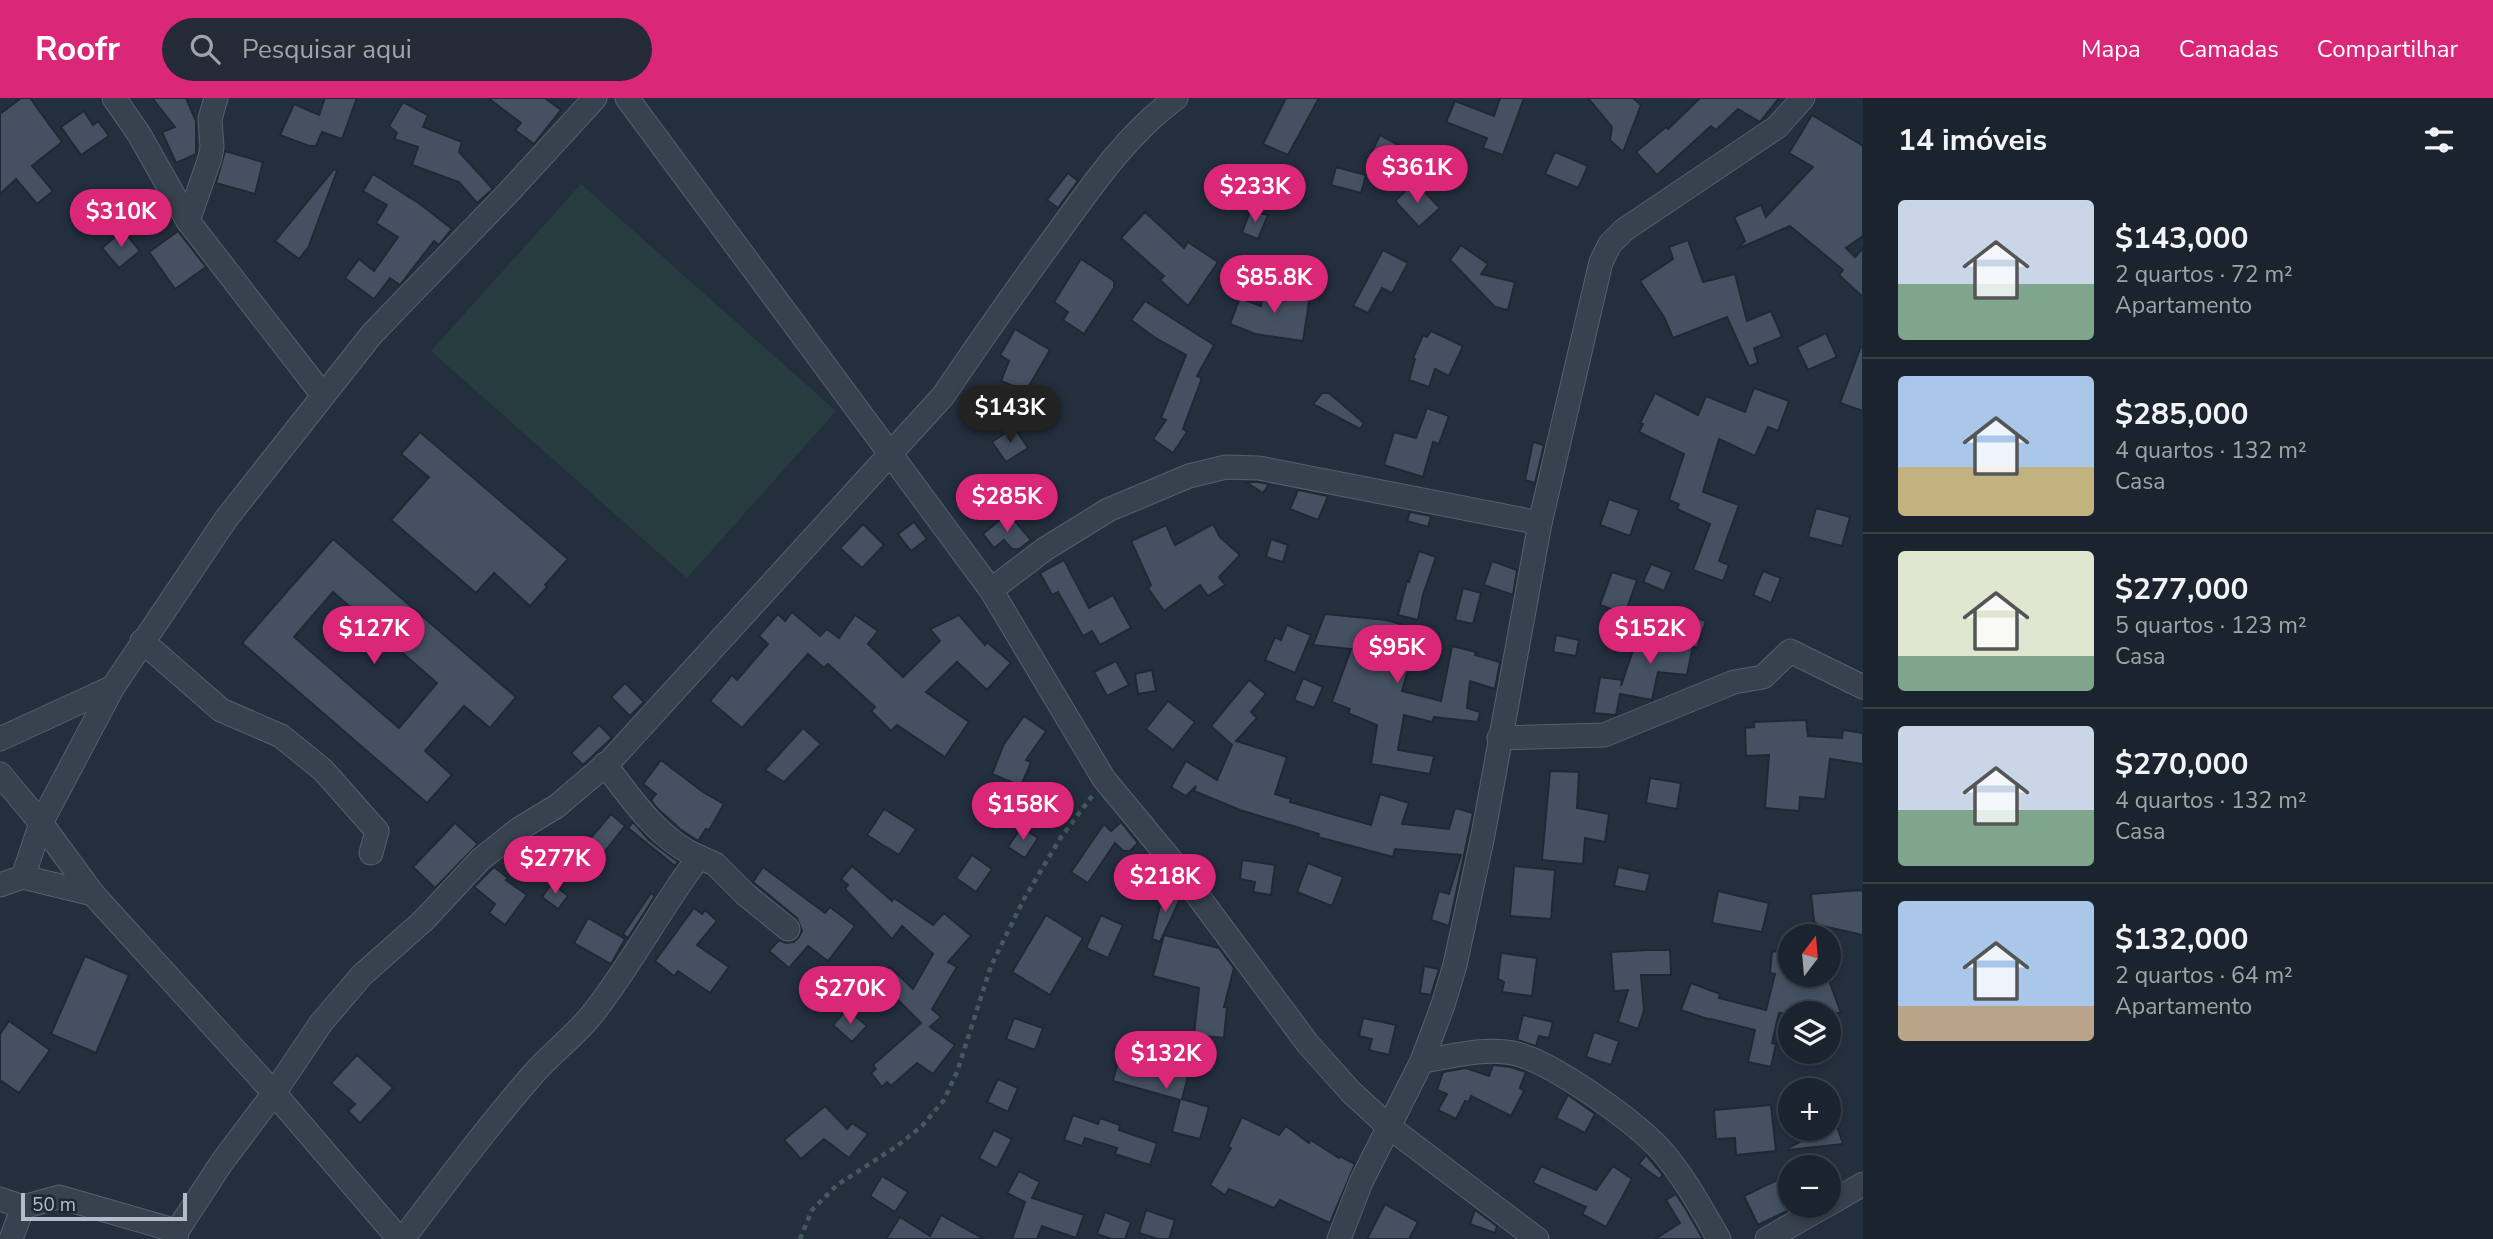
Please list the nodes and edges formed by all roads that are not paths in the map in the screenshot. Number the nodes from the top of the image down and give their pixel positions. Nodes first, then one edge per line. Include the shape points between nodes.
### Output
1 (114, 98) edge
2 (216, 98) edge
3 (595, 98) edge
4 (626, 98) edge
5 (1176, 98) edge
6 (1803, 98) edge
7 (188, 221) junction
8 (323, 394) junction
9 (892, 454) junction
10 (1539, 523) junction
11 (991, 590) junction
12 (142, 641) junction
13 (113, 687) junction
14 (1863, 687) edge
15 (1499, 738) junction
16 (0, 739) edge
17 (606, 764) junction
18 (0, 774) edge
19 (41, 823) junction
20 (372, 853) dead end
21 (699, 858) junction
22 (23, 877) junction
23 (0, 885) edge
24 (93, 894) junction
25 (788, 929) dead end
26 (1422, 1061) junction
27 (274, 1093) junction
28 (1388, 1126) junction
29 (1863, 1184) edge
30 (1841, 1197) edge
31 (0, 1199) edge
32 (23, 1208) junction
33 (1804, 1218) edge
34 (177, 1235) edge
35 (11, 1239) edge
36 (401, 1239) edge
37 (1339, 1239) edge
38 (1537, 1239) edge
39 (1719, 1239) edge
40 (1767, 1239) edge

1 - 7 street
2 - 7 street via 210,119 212,147
3 - 8 street via 372,334
4 - 9 street
5 - 9 street via 1152,116 1104,168 943,396
6 - 10 street via 1777,127 1610,243 1596,279
7 - 8 street
8 - 12 street via 226,519
9 - 11 street
9 - 17 street
10 - 11 street via 1271,470 1226,467 1189,476 1108,510
10 - 15 street
11 - 28 street via 1104,779 1175,865 1308,1044
12 - 13 street
12 - 20 street via 222,710 281,736 323,770 377,831
13 - 16 street
13 - 19 street
14 - 15 street via 1790,651 1763,677 1734,682 1604,735
15 - 26 street via 1455,965
17 - 21 street via 644,814
17 - 27 street via 557,806 481,859 423,921 362,975 321,1023
18 - 19 street
19 - 22 street
19 - 24 street
21 - 25 street via 715,864
21 - 36 street via 593,1013 488,1126
22 - 23 street
22 - 24 street
24 - 27 street
26 - 28 street
26 - 39 street via 1511,1052 1561,1074 1659,1148 1686,1181
27 - 34 street via 222,1161
27 - 36 street
28 - 37 street
28 - 38 street
29 - 30 street
31 - 32 street
32 - 34 street via 60,1197
32 - 35 street
33 - 40 street

